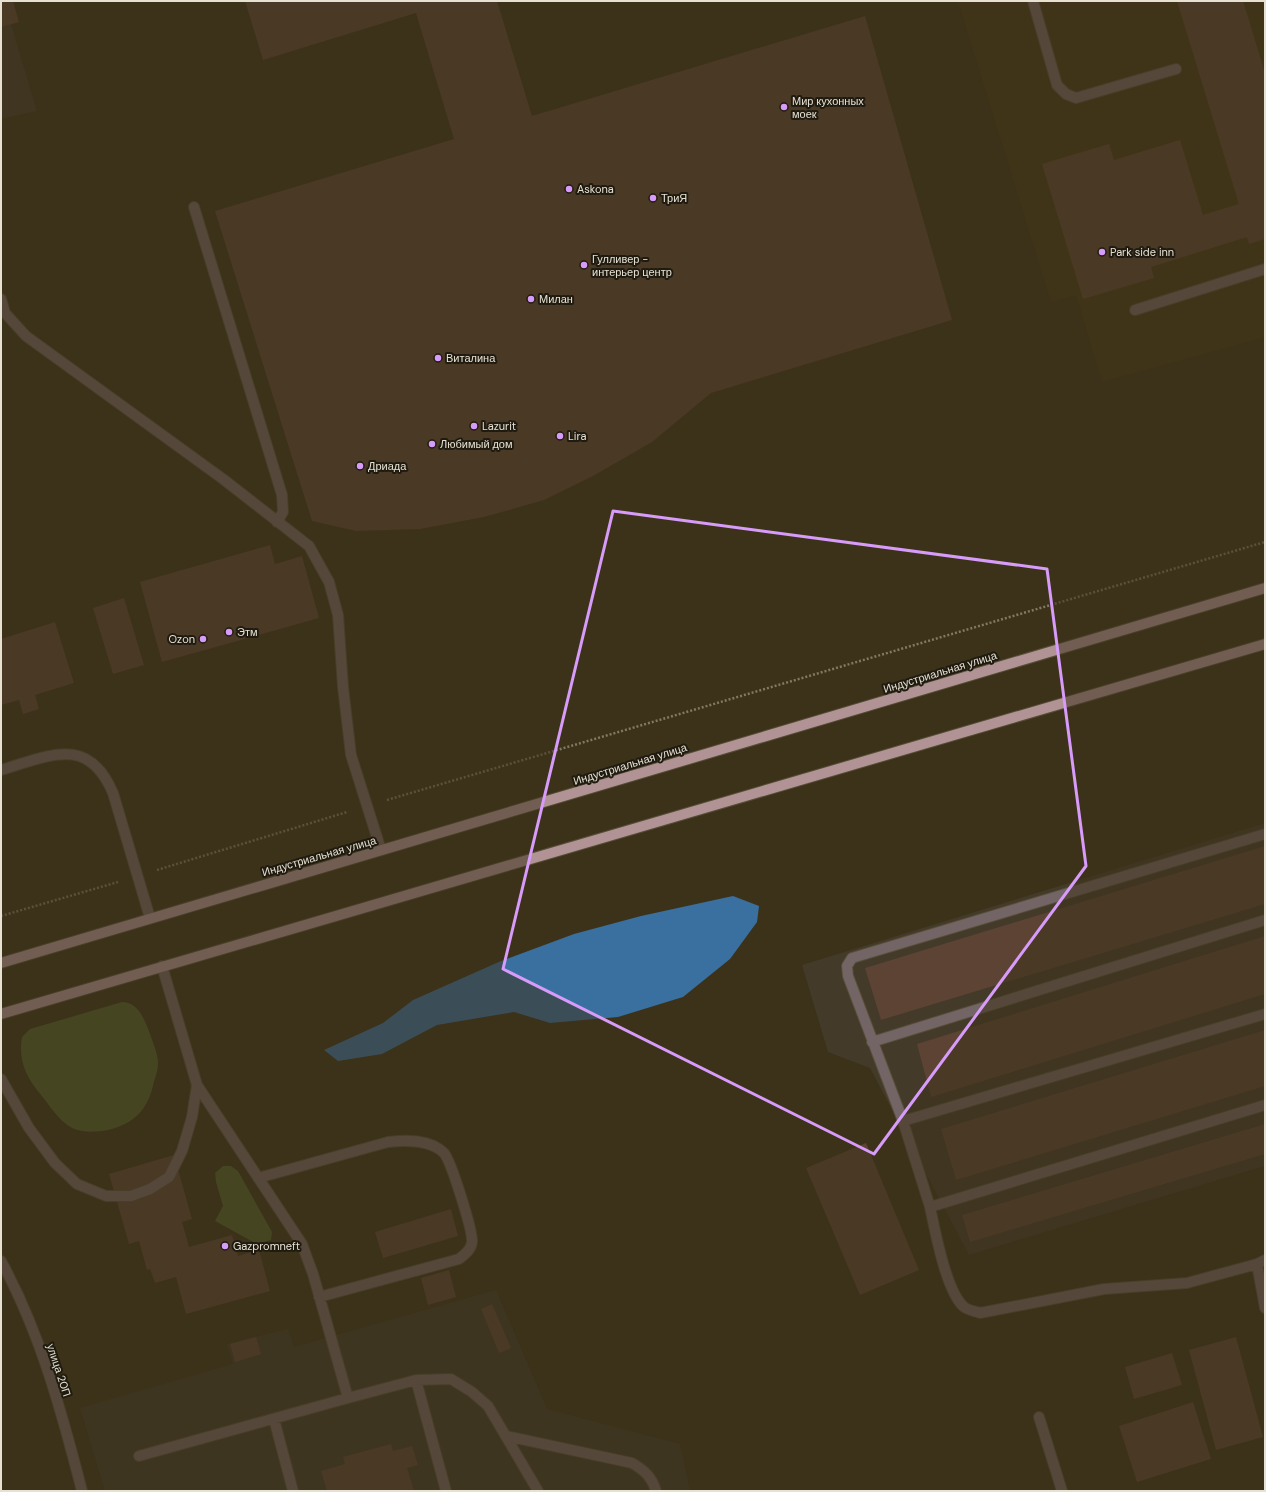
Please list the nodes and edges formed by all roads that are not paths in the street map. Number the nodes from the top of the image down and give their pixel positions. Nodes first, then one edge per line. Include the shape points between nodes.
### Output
1 (1033, 1) edge
2 (1176, 69) dead end
3 (194, 207) dead end
4 (1265, 269) edge
5 (1, 299) edge
6 (1135, 310) dead end
7 (277, 522) junction
8 (1265, 588) edge
9 (1265, 644) edge
10 (1, 770) edge
11 (1265, 834) edge
12 (381, 850) junction
13 (150, 918) junction
14 (1265, 920) edge
15 (1, 962) edge
16 (162, 966) junction
17 (1, 1014) edge
18 (1265, 1014) edge
19 (872, 1042) junction
20 (1, 1079) edge
21 (197, 1085) junction
22 (1265, 1105) edge
23 (903, 1121) junction
24 (258, 1178) junction
25 (930, 1207) junction
26 (1, 1261) edge
27 (1261, 1262) edge
28 (319, 1296) junction
29 (1265, 1308) edge
30 (416, 1380) junction
31 (348, 1398) junction
32 (1040, 1417) dead end
33 (274, 1419) junction
34 (506, 1436) junction
35 (139, 1456) dead end
36 (82, 1491) edge
37 (292, 1491) edge
38 (446, 1491) edge
39 (538, 1491) edge
40 (656, 1491) edge
41 (1062, 1491) edge

1 - 2 street via 1057,85 1066,94 1076,98
3 - 7 street via 282,494 283,512
4 - 6 street
5 - 7 street via 5,313 26,336 217,475
7 - 12 street via 309,546 329,582 338,615 351,755
8 - 12 main road, Индустриальная улица
9 - 16 main road
10 - 13 street via 55,755 79,755 92,761 107,778 113,793
11 - 19 street via 852,958 847,966 848,976
12 - 13 main road, Индустриальная улица
13 - 15 main road, Индустриальная улица
14 - 19 street
16 - 17 main road
16 - 21 street
18 - 23 street
19 - 23 street
20 - 21 street via 29,1128 55,1163 77,1184 106,1196 131,1196 150,1189 169,1177 182,1152 192,1117
21 - 24 street
22 - 25 street
23 - 25 street
24 - 28 street via 302,1244
24 - 28 street via 388,1142 406,1140 434,1146 444,1154 451,1165 472,1242 468,1252 459,1258
25 - 27 street via 951,1286 963,1307 980,1313 1104,1289 1187,1283
26 - 36 street, улица 20П via 12,1280 43,1356
27 - 29 street
28 - 31 street
30 - 31 street
30 - 34 street via 451,1380 472,1392 488,1406
30 - 38 street
31 - 33 street
32 - 41 street
33 - 35 street
33 - 37 street
34 - 39 street
34 - 40 street via 632,1463 644,1470 653,1481

